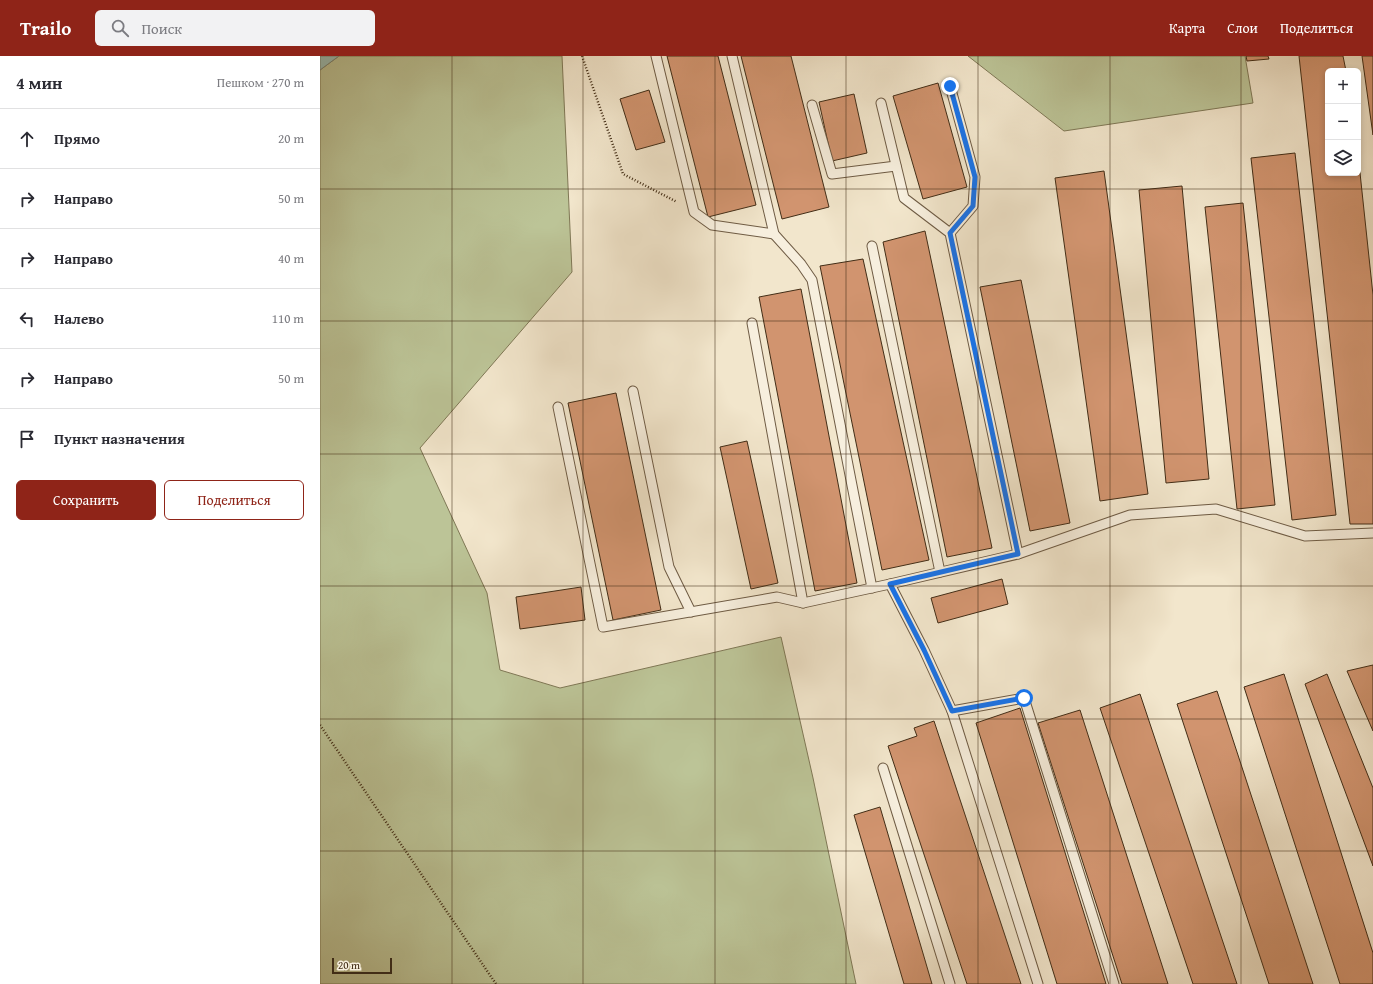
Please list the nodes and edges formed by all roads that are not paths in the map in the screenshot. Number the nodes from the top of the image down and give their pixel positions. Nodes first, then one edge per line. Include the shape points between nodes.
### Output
1 (656, 56) edge
2 (732, 56) edge
3 (950, 86) dead end
4 (881, 103) dead end
5 (812, 105) dead end
6 (896, 166) junction
7 (950, 233) junction
8 (774, 234) junction
9 (872, 246) dead end
10 (752, 323) dead end
11 (633, 391) dead end
12 (558, 407) dead end
13 (1373, 533) edge
14 (1018, 554) junction
15 (940, 572) junction
16 (890, 584) junction
17 (872, 588) junction
18 (803, 603) junction
19 (691, 612) junction
20 (952, 711) junction
21 (883, 768) dead end
22 (950, 984) edge
23 (1038, 984) edge
24 (1114, 984) edge

1 - 8 lane via 694,212 712,225
2 - 8 lane
3 - 7 lane via 975,177 973,206
4 - 6 lane
5 - 6 lane via 832,174
6 - 7 lane via 904,198
7 - 14 lane
8 - 17 lane via 812,280
9 - 15 lane
10 - 18 lane
11 - 19 lane via 669,567
12 - 19 lane via 603,627
13 - 14 lane via 1305,536 1216,509 1130,515
14 - 15 lane
15 - 16 lane
16 - 17 lane
16 - 20 lane
17 - 18 lane
18 - 19 lane via 777,597
20 - 23 lane
20 - 24 lane via 1024,698
21 - 22 lane

